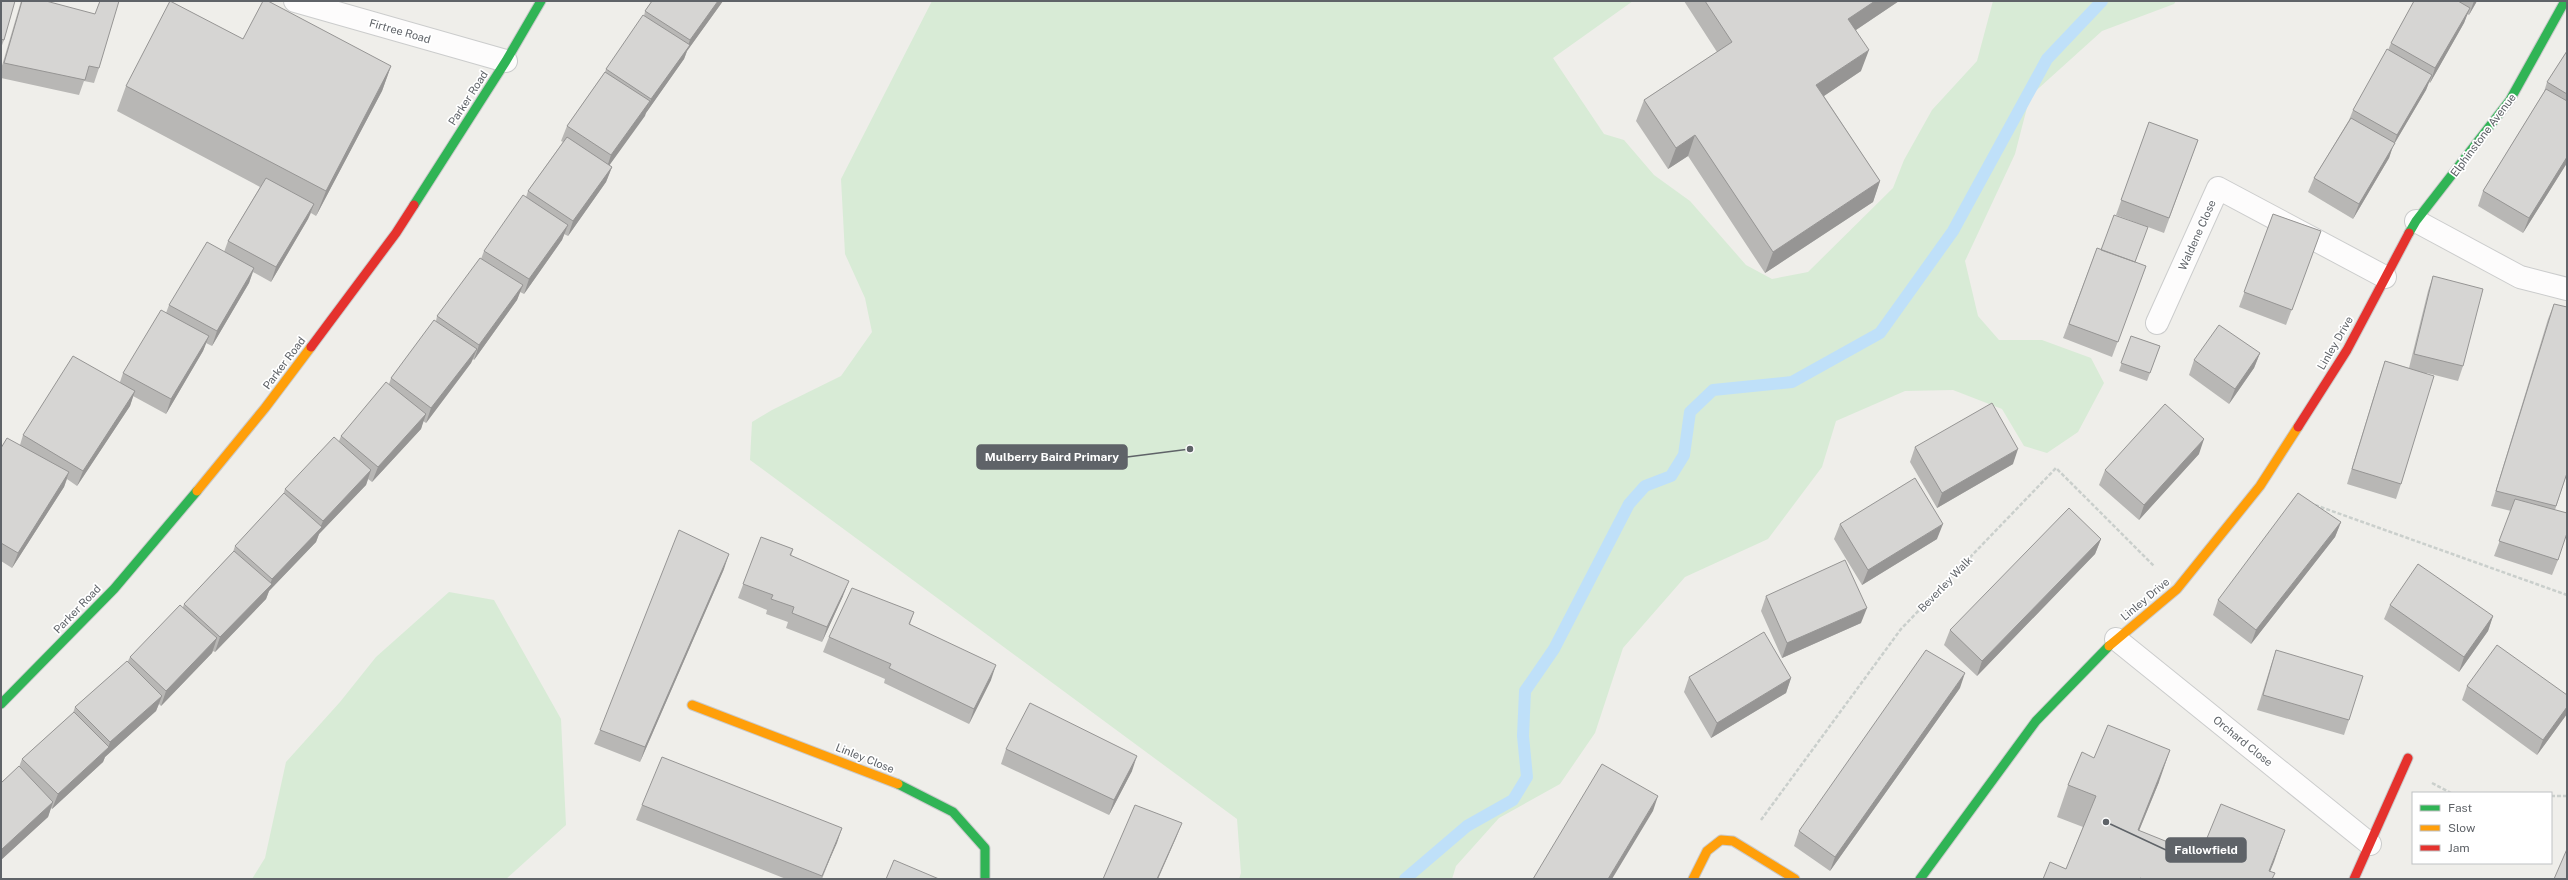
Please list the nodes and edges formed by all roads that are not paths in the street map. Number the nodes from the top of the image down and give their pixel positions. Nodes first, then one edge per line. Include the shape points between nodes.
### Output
1 (295, 1) edge
2 (541, 1) edge
3 (2565, 1) edge
4 (506, 62) junction
5 (2416, 221) junction
6 (2385, 277) junction
7 (2567, 289) edge
8 (2157, 323) dead end
9 (2116, 638) junction
10 (1, 704) edge
11 (692, 705) dead end
12 (2408, 758) dead end
13 (2370, 844) junction
14 (985, 879) edge
15 (1693, 879) edge
16 (1795, 879) edge
17 (1920, 879) edge
18 (2354, 879) edge

1 - 4 street, Firtree Road
2 - 4 street, Parker Road
3 - 5 street, Elphinstone Avenue via 2510,100
4 - 10 street, Parker Road via 396,232 265,408 176,518 114,588
5 - 6 street, Elphinstone Avenue
5 - 7 street via 2520,277
6 - 8 street, Waldene Close via 2218,188
6 - 9 street, Linley Drive via 2347,350 2260,486 2177,589
9 - 13 street, Orchard Close
9 - 17 street, Linley Drive via 2036,722
11 - 14 street, Linley Close via 906,787 953,812 985,848
12 - 13 street
13 - 18 street
15 - 16 street via 1707,851 1720,840 1734,841 1744,846

